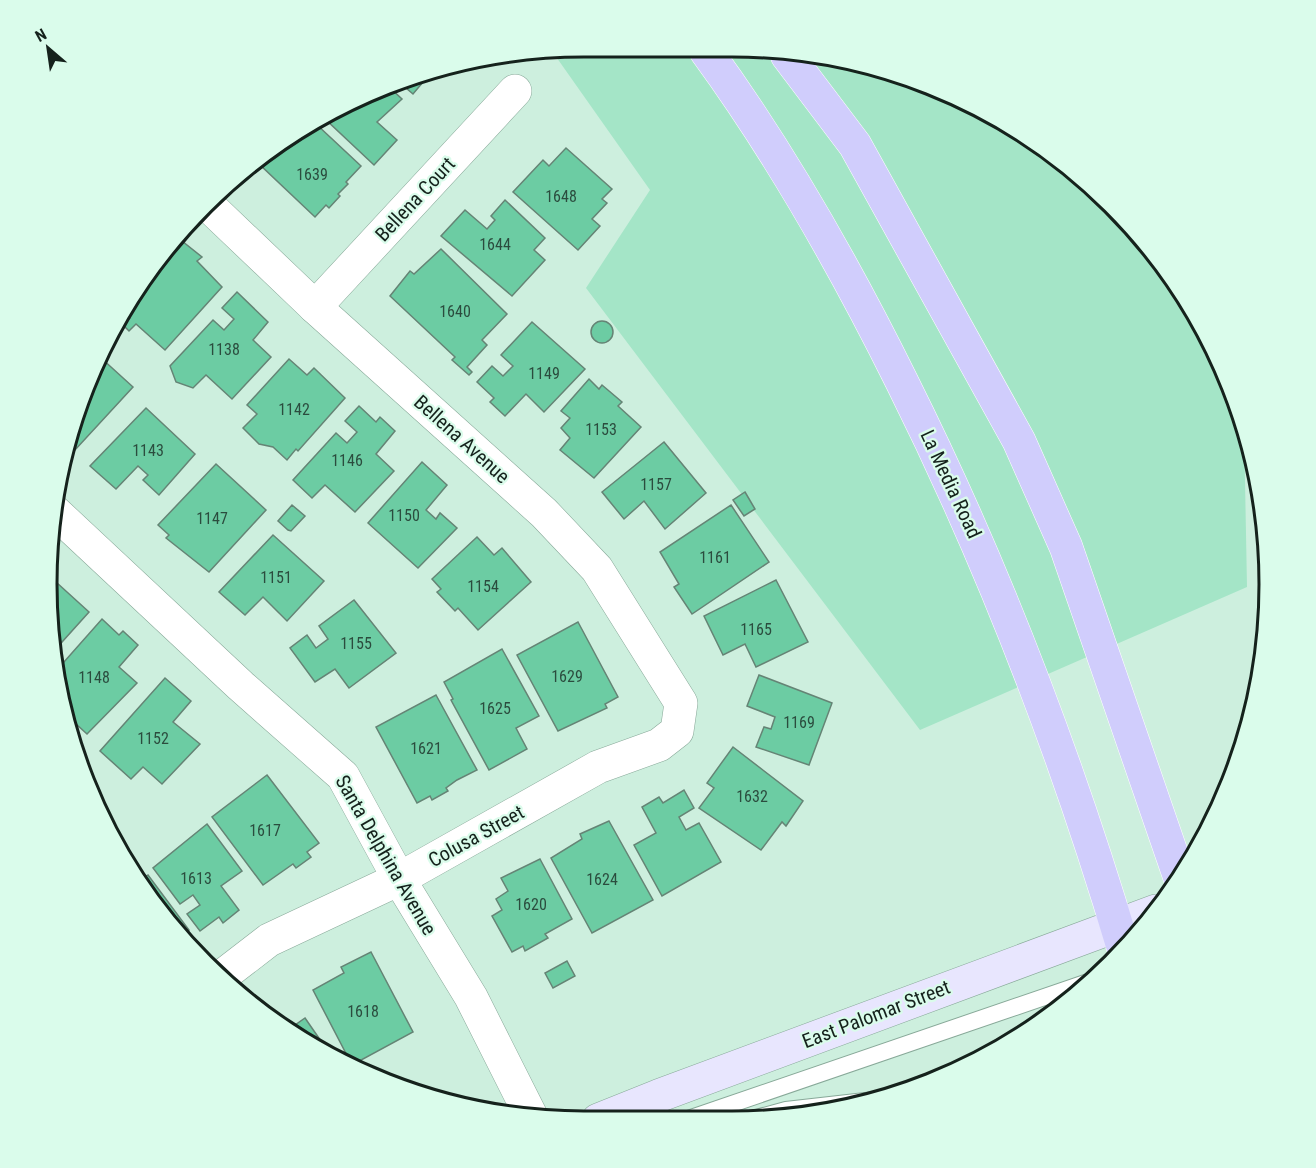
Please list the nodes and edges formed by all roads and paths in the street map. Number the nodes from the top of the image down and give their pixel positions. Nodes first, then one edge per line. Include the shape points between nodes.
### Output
1 (710, 57) edge
2 (791, 61) edge
3 (515, 91) dead end
4 (213, 209) edge
5 (315, 307) junction
6 (62, 518) edge
7 (681, 703) joint
8 (1176, 867) edge
9 (399, 879) junction
10 (1120, 937) edge
11 (228, 972) edge
12 (1069, 989) edge
13 (527, 1107) edge
14 (624, 1111) edge
15 (711, 1111) edge

1 - 10 main road, La Media Road via 750,112 810,210 865,308 953,485 1033,679
2 - 8 main road via 855,145 1019,441 1066,548
3 - 5 street, Bellena Court
4 - 5 street, Bellena Avenue
5 - 7 street, Bellena Avenue via 544,513 597,569
6 - 9 street, Santa Delphina Avenue via 343,776
7 - 9 street, Colusa Street via 676,731 659,744 598,767
9 - 11 street, Colusa Street via 269,940
9 - 13 street, Santa Delphina Avenue via 471,997
10 - 14 main road, East Palomar Street
12 - 15 lane

